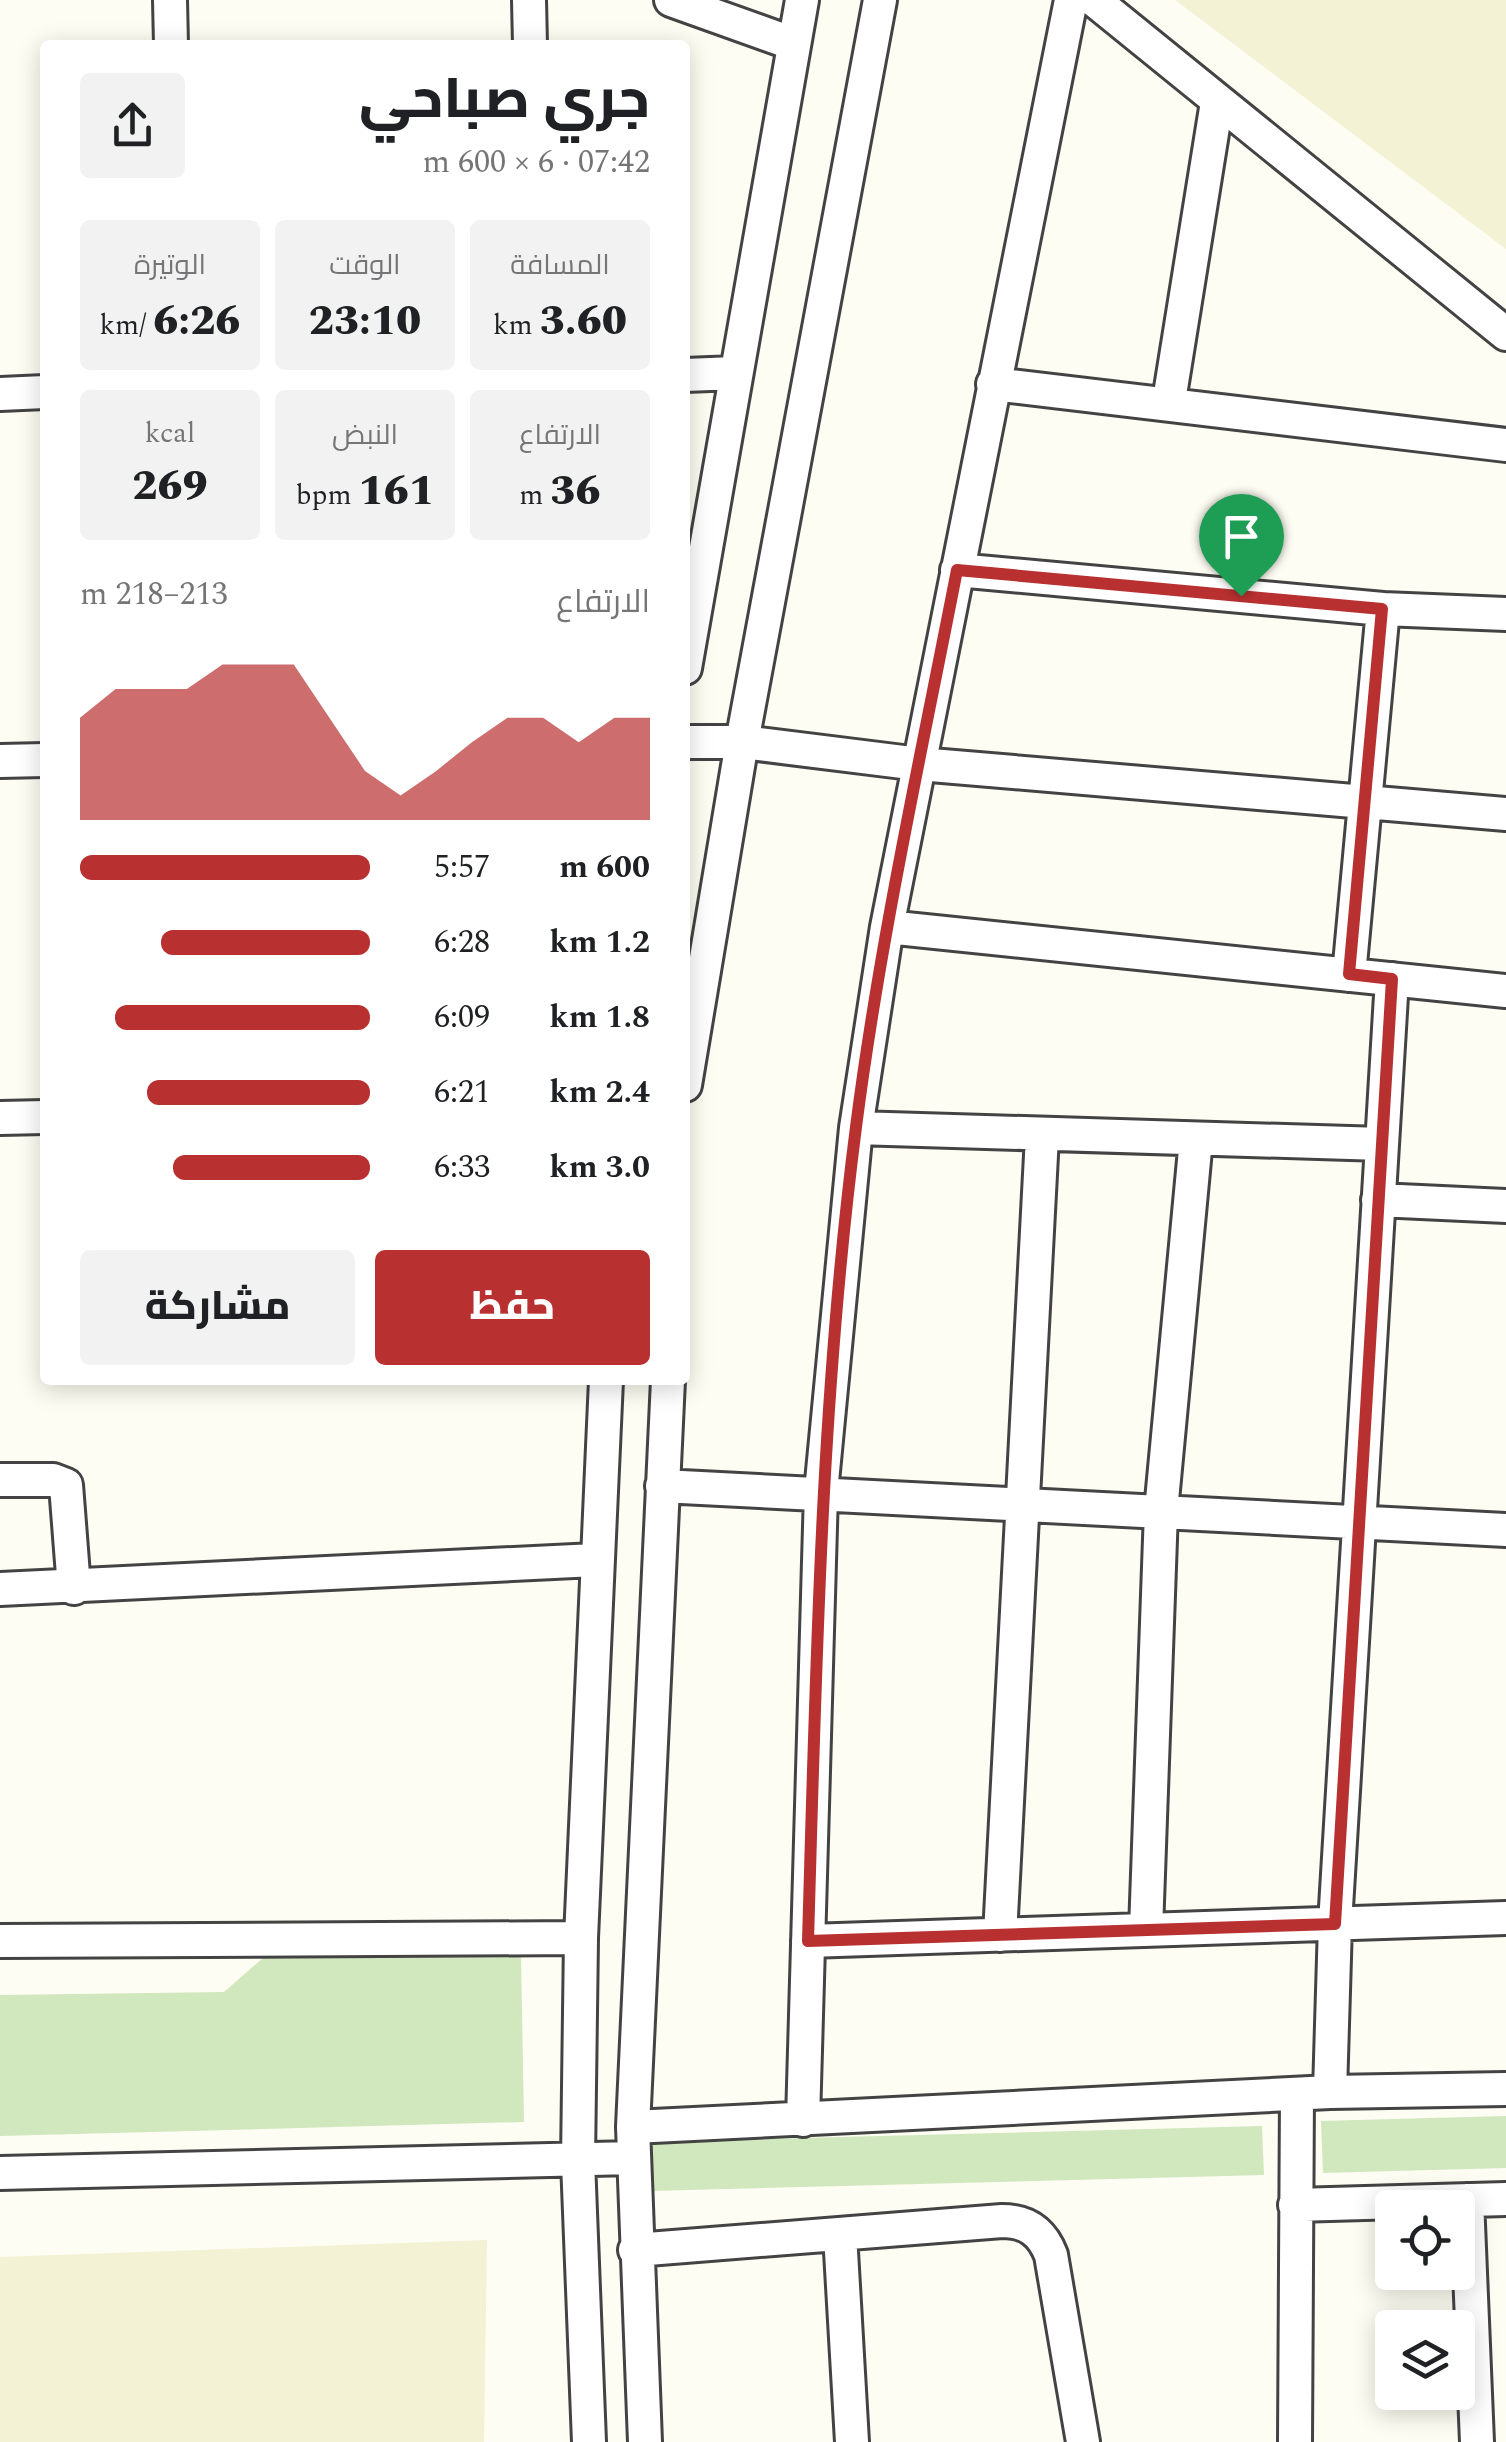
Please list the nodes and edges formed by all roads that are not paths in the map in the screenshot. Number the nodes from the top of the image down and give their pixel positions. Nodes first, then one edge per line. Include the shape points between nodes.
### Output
1 (170, 0) edge
2 (529, 0) edge
3 (670, 0) edge
4 (802, 0) edge
5 (880, 0) edge
6 (1071, 0) edge
7 (1094, 0) edge
8 (171, 40) edge
9 (530, 40) edge
10 (794, 44) junction
11 (1217, 102) junction
12 (1506, 334) edge
13 (736, 373) junction
14 (690, 375) edge
15 (993, 384) junction
16 (40, 392) edge
17 (0, 394) edge
18 (1169, 402) junction
19 (1506, 444) edge
20 (957, 570) junction
21 (1382, 609) junction
22 (1502, 609) edge
23 (690, 639) edge
24 (690, 742) edge
25 (742, 742) junction
26 (40, 760) edge
27 (0, 762) edge
28 (919, 764) junction
29 (1368, 802) junction
30 (1506, 814) edge
31 (887, 927) junction
32 (1349, 974) junction
33 (1392, 979) junction
34 (1506, 991) edge
35 (690, 1055) edge
36 (40, 1117) edge
37 (0, 1118) edge
38 (856, 1128) junction
39 (1042, 1136) junction
40 (1196, 1139) junction
41 (1382, 1144) junction
42 (1378, 1200) junction
43 (1506, 1206) edge
44 (606, 1385) edge
45 (668, 1385) edge
46 (0, 1480) edge
47 (662, 1486) junction
48 (821, 1492) junction
49 (1022, 1503) junction
50 (1161, 1510) junction
51 (1359, 1522) junction
52 (1506, 1530) edge
53 (596, 1560) junction
54 (74, 1588) junction
55 (0, 1589) edge
56 (1506, 1918) edge
57 (1335, 1924) junction
58 (1146, 1930) junction
59 (1000, 1935) junction
60 (581, 1938) junction
61 (0, 1941) edge
62 (808, 1941) junction
63 (1506, 2089) edge
64 (1314, 2093) junction
65 (803, 2120) junction
66 (633, 2142) junction
67 (578, 2161) junction
68 (0, 2173) edge
69 (1506, 2199) edge
70 (1475, 2200) edge
71 (1375, 2203) edge
72 (1295, 2205) junction
73 (634, 2212) junction
74 (579, 2215) junction
75 (840, 2234) junction
76 (636, 2250) junction
77 (1471, 2290) edge
78 (589, 2442) edge
79 (645, 2442) edge
80 (852, 2442) edge
81 (1084, 2442) edge
82 (1295, 2442) edge
83 (1477, 2442) edge

1 - 8 street
2 - 9 street
3 - 10 street
4 - 10 street
5 - 25 street
6 - 15 street
7 - 11 street
10 - 13 street
11 - 12 street
11 - 18 street
13 - 14 street
13 - 23 street
15 - 18 street
15 - 20 street
16 - 17 street
18 - 19 street
20 - 21 street
20 - 28 street
21 - 22 street
21 - 29 street
24 - 25 street
25 - 28 street
25 - 35 street
26 - 27 street
28 - 29 street
28 - 31 street
29 - 30 street
29 - 32 street
31 - 32 street
31 - 38 street
32 - 33 street
33 - 34 street
33 - 41 street
36 - 37 street
38 - 39 street
38 - 48 street
39 - 40 street
39 - 49 street
40 - 41 street
40 - 50 street
41 - 42 street
42 - 43 street
42 - 51 street
44 - 53 street
45 - 47 street
46 - 54 street via 66,1485
47 - 48 street
47 - 66 street
48 - 49 street
48 - 62 street
49 - 50 street
49 - 59 street
50 - 51 street
50 - 58 street
51 - 52 street
51 - 57 street
53 - 54 street
53 - 60 street
54 - 55 street
56 - 57 street
57 - 58 street
57 - 64 street
58 - 59 street
59 - 62 street
60 - 61 street
60 - 67 street
62 - 65 street
63 - 64 street
64 - 65 street
64 - 72 street
65 - 66 street
66 - 67 street
66 - 73 street
67 - 68 street
67 - 74 street
69 - 70 street
71 - 72 street
72 - 82 street
73 - 74 street
73 - 76 street
74 - 78 street
75 - 76 street
75 - 80 street
75 - 81 street via 1002,2222 1036,2230 1052,2255
76 - 79 street
77 - 83 street

